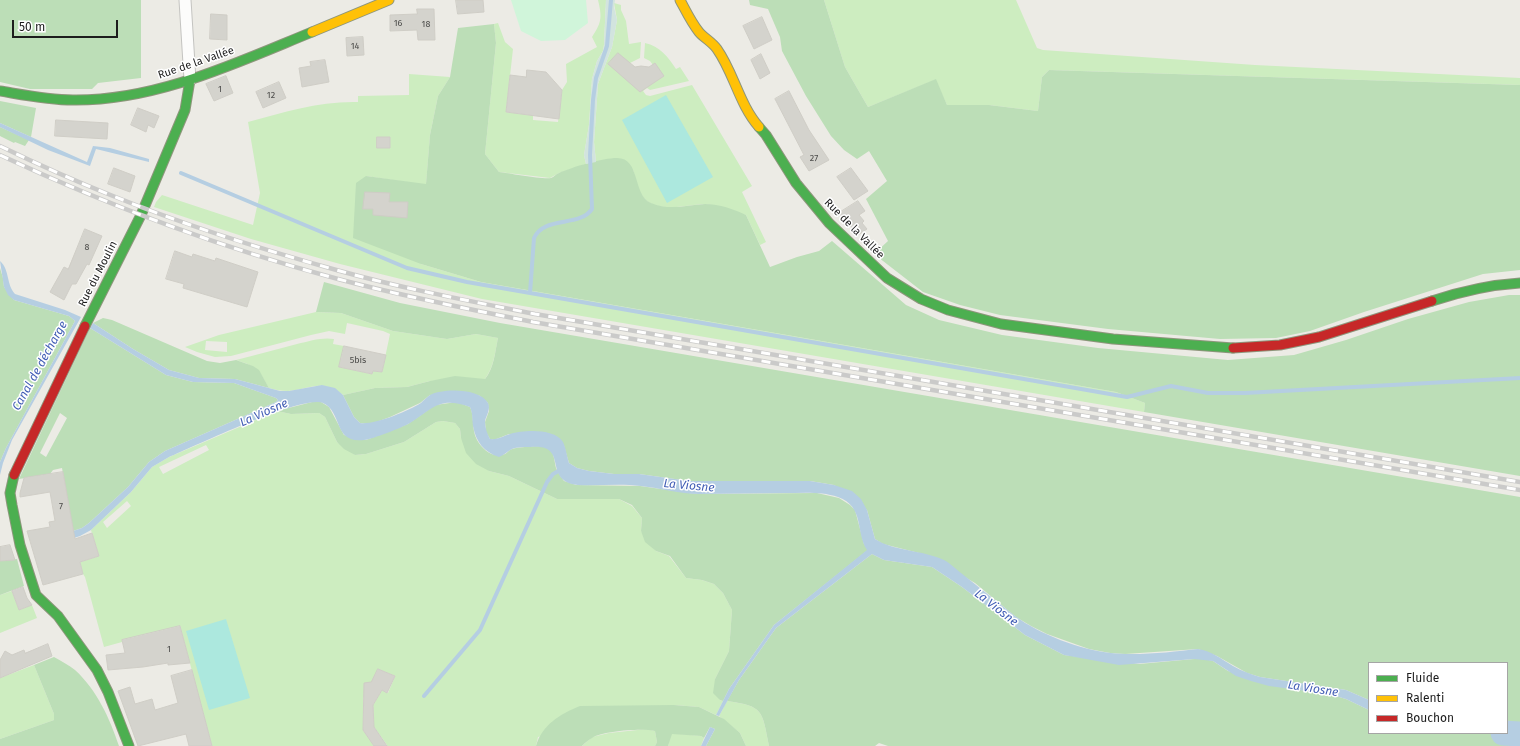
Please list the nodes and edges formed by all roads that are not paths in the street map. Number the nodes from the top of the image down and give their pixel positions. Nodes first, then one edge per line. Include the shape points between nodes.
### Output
1 (185, 0) edge
2 (389, 0) edge
3 (680, 0) edge
4 (683, 0) edge
5 (698, 14) dead end
6 (708, 29) dead end
7 (716, 48) junction
8 (190, 80) junction
9 (0, 91) edge
10 (1520, 282) edge
11 (129, 746) edge

1 - 8 street
2 - 8 main road, Rue de la Vallée
3 - 7 main road, Rue de la Vallée via 690,20
4 - 5 main road
6 - 7 main road, Rue de la Vallée
7 - 10 main road, Rue de la Vallée via 733,77 738,93 752,119 766,135 805,195 840,234 887,278 921,299 948,310 1001,324 1113,339 1228,348 1280,345 1319,337 1449,295 1492,285
8 - 9 main road, Rue de la Vallée via 136,94 96,100 54,100
8 - 11 main road, Rue du Moulin via 185,110 140,215 14,476 10,493 20,548 36,595 58,616 97,670

